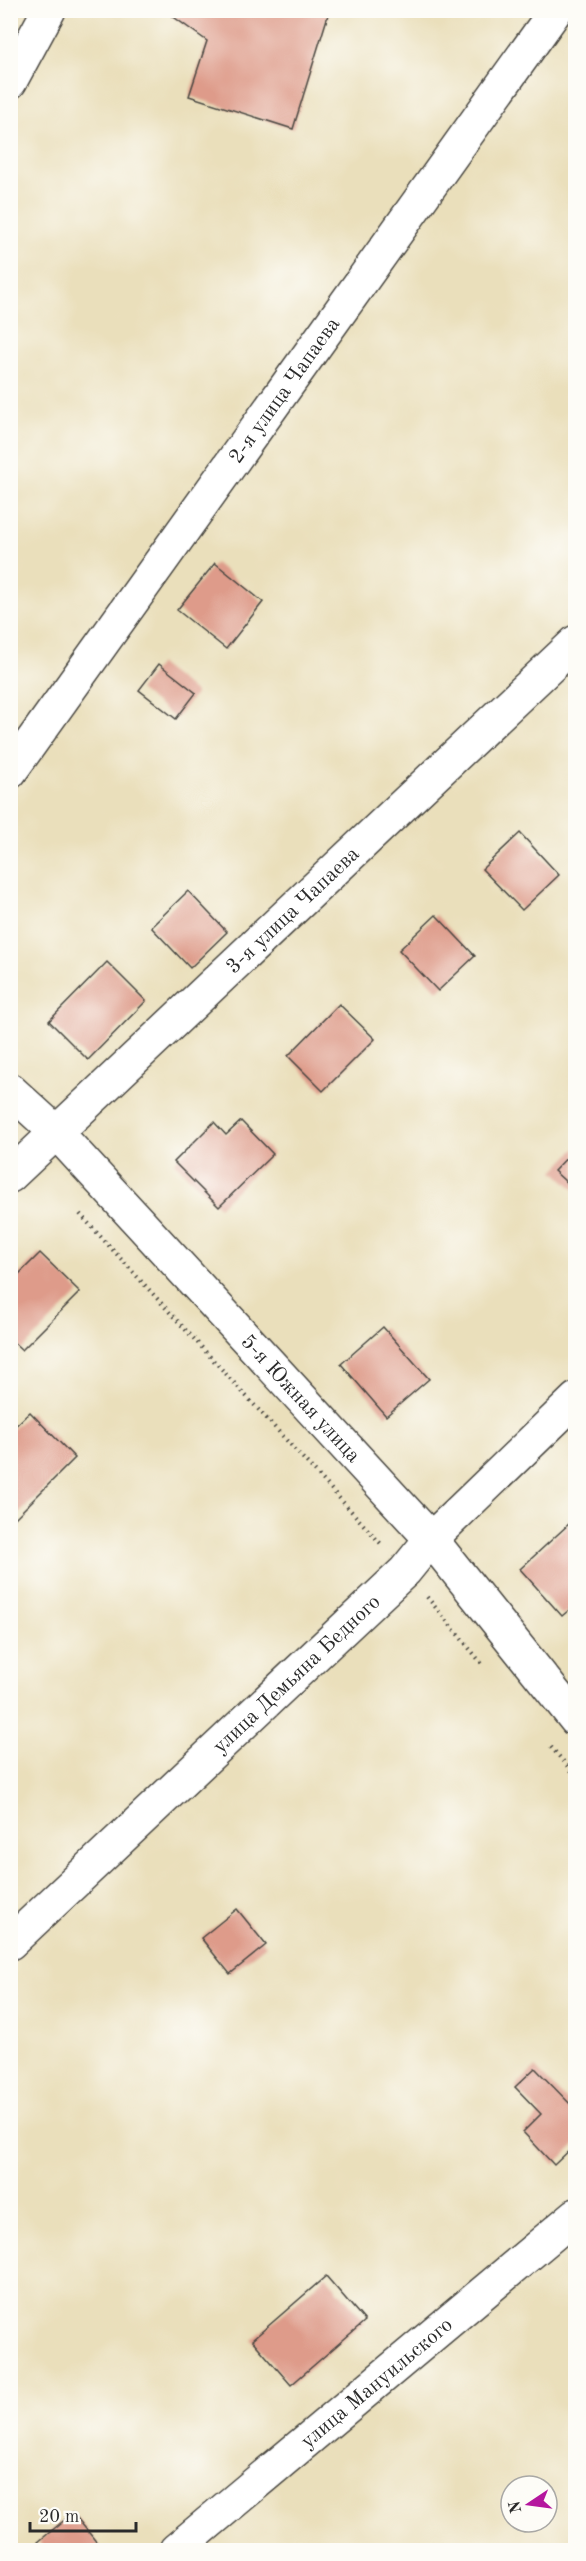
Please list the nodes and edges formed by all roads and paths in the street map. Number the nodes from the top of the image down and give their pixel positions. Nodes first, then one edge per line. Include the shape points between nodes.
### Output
1 (49, 10) edge
2 (556, 10) edge
3 (10, 82) edge
4 (576, 642) edge
5 (10, 772) edge
6 (10, 1090) edge
7 (56, 1132) junction
8 (10, 1176) edge
9 (77, 1211) dead end
10 (576, 1399) edge
11 (431, 1539) junction
12 (405, 1570) junction
13 (487, 1669) dead end
14 (576, 1720) edge
15 (546, 1741) dead end
16 (576, 1776) edge
17 (10, 1943) edge
18 (576, 2215) edge
19 (176, 2550) edge

1 - 3 street
2 - 5 street, 2-я улица Чапаева
4 - 7 street, 3-я улица Чапаева
6 - 7 street, 5-я Южная улица
7 - 8 street, 3-я улица Чапаева
7 - 11 street, 5-я Южная улица
9 - 12 path
10 - 11 street, улица Демьяна Бедного
11 - 12 street, улица Демьяна Бедного
11 - 14 street, 5-я Южная улица
12 - 13 path
12 - 17 street, улица Демьяна Бедного
15 - 16 path
18 - 19 street, улица Мануильского

